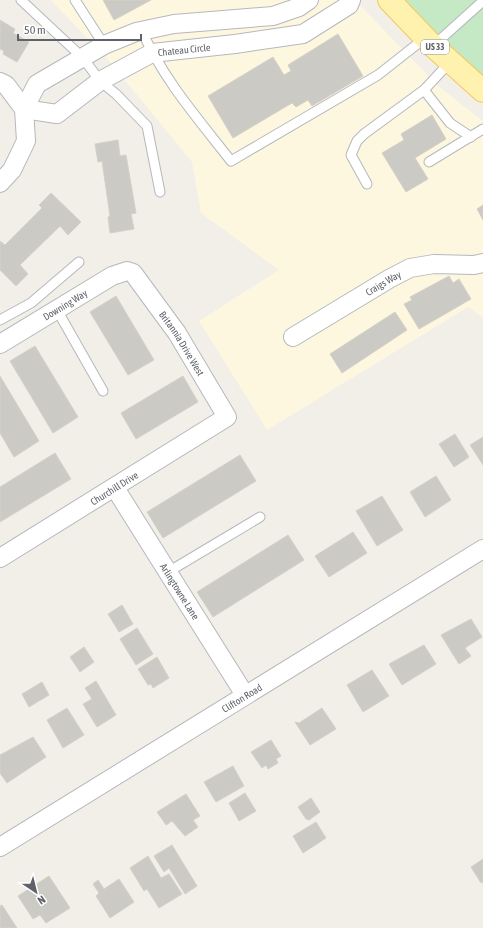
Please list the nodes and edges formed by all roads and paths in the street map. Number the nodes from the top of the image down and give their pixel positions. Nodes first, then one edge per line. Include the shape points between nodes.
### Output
1 (21, 0) edge
2 (75, 0) edge
3 (309, 0) edge
4 (351, 0) edge
5 (390, 0) edge
6 (483, 1) edge
7 (142, 31) junction
8 (429, 42) junction
9 (104, 45) junction
10 (152, 54) junction
11 (83, 58) junction
12 (450, 62) junction
13 (100, 81) junction
14 (0, 82) edge
15 (424, 90) junction
16 (483, 91) edge
17 (24, 109) junction
18 (483, 129) edge
19 (471, 137) junction
20 (429, 162) dead end
21 (0, 183) edge
22 (367, 184) dead end
23 (160, 192) dead end
24 (79, 262) dead end
25 (483, 263) edge
26 (133, 273) joint
27 (57, 310) junction
28 (0, 320) edge
29 (293, 337) dead end
30 (0, 344) edge
31 (103, 391) dead end
32 (228, 417) joint
33 (116, 488) junction
34 (260, 517) dead end
35 (483, 548) edge
36 (0, 558) edge
37 (168, 572) junction
38 (246, 696) junction
39 (0, 847) edge

1 - 11 lane
2 - 9 lane
3 - 7 street via 299,7 273,16 174,24
4 - 10 street, Chateau Circle via 349,5 303,34
5 - 8 main road, US 33
6 - 8 lane
7 - 9 street
7 - 10 lane
8 - 10 lane via 378,75 231,161
8 - 12 main road, US 33
9 - 11 street
10 - 13 street, Chateau Circle
11 - 13 lane
11 - 17 street via 37,84
12 - 15 lane
12 - 16 main road, US 33
13 - 17 street, Chateau Circle via 57,114
13 - 23 lane via 147,126
14 - 17 street via 6,85
15 - 19 lane via 450,123
15 - 22 lane via 357,141 351,155
17 - 21 street via 26,141 12,170
18 - 19 lane
19 - 20 lane
24 - 28 lane via 31,303
25 - 29 street, Craigs Way via 434,264 410,268
26 - 27 street, Downing Way via 127,271 112,276
26 - 32 street, Britannia Drive West via 177,333
27 - 30 street, Downing Way
27 - 31 lane
32 - 33 street, Churchill Drive
33 - 36 street, Churchill Drive
33 - 37 street, Arlingtowne Lane
34 - 37 lane
35 - 38 street, Clifton Road
37 - 38 street, Arlingtowne Lane
38 - 39 street, Clifton Road

